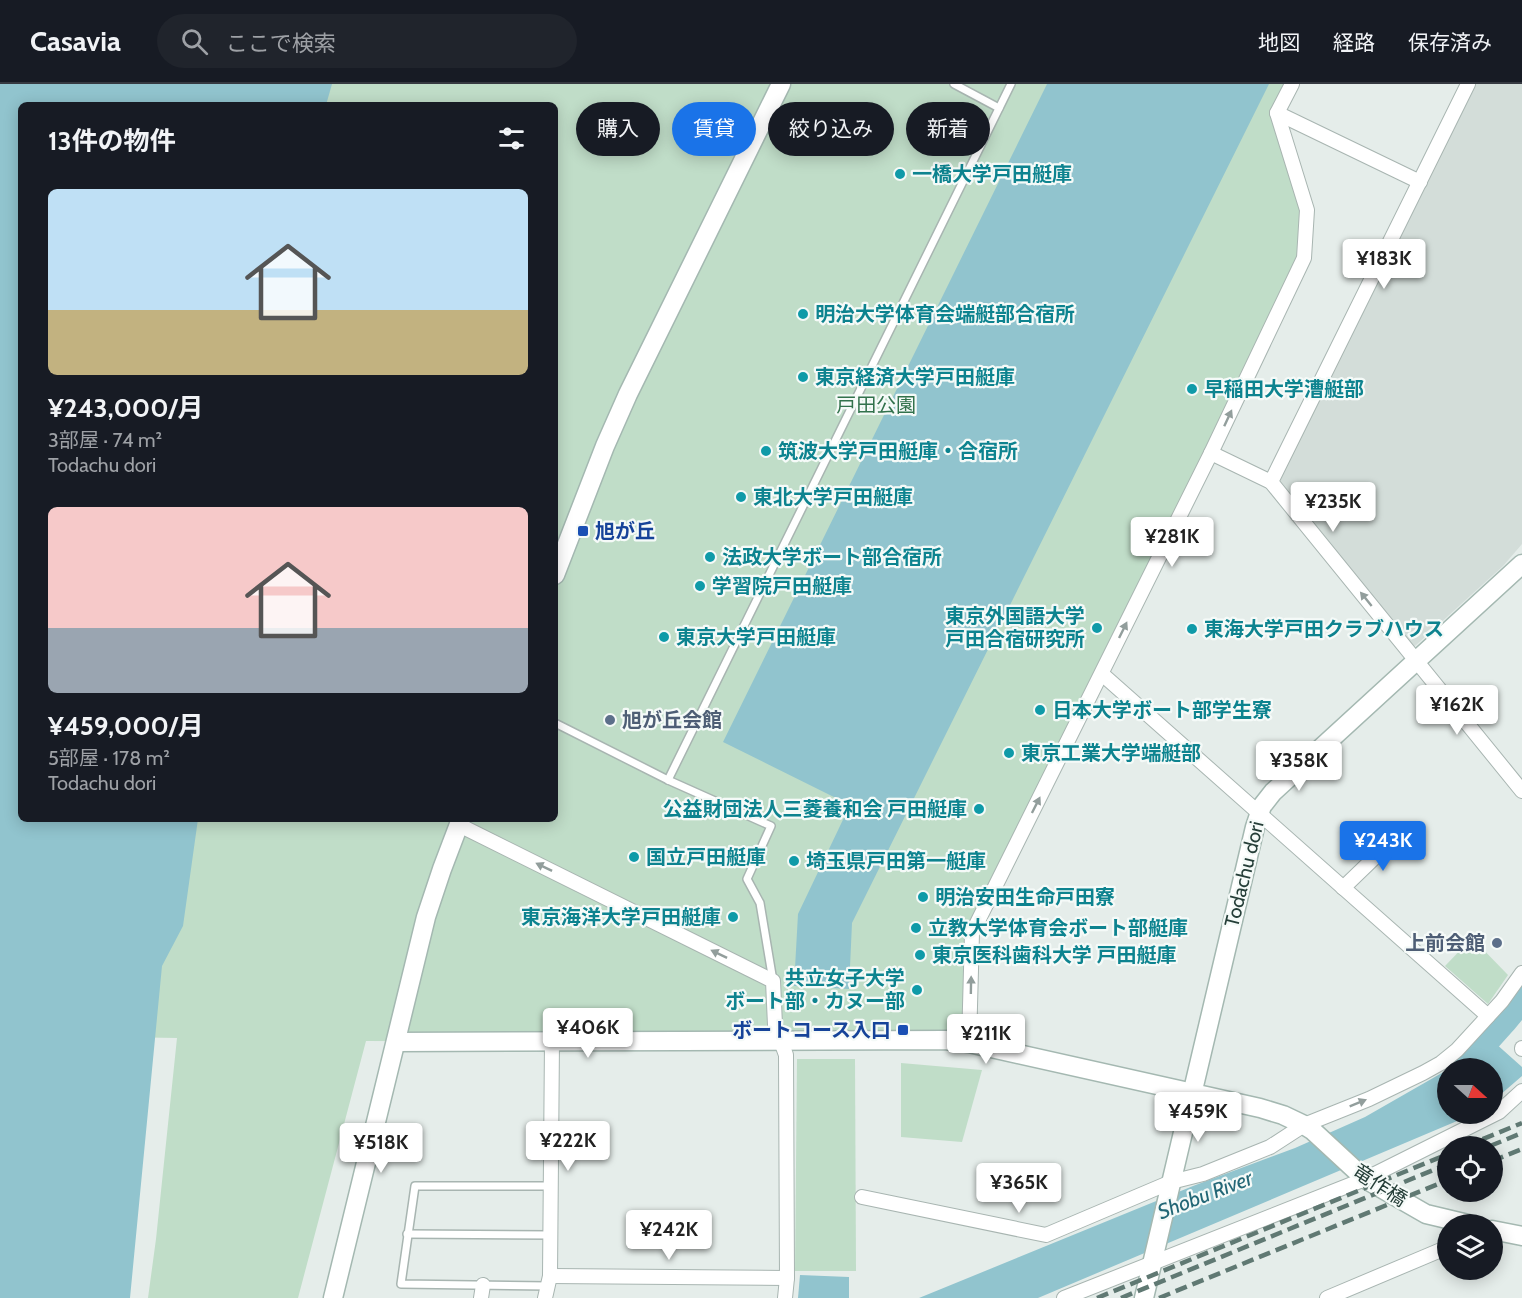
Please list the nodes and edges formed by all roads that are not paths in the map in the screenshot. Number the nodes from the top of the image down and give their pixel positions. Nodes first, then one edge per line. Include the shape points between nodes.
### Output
1 (782, 84) edge
2 (954, 84) edge
3 (1011, 84) edge
4 (1292, 84) edge
5 (1468, 84) edge
6 (999, 108) junction
7 (1277, 113) junction
8 (1420, 182) junction
9 (1211, 453) junction
10 (1271, 482) junction
11 (1522, 564) edge
12 (558, 566) edge
13 (1416, 661) junction
14 (1102, 674) junction
15 (558, 725) edge
16 (668, 780) junction
17 (1522, 791) edge
18 (1259, 814) junction
19 (460, 822) edge
20 (1400, 833) dead end
21 (1343, 888) junction
22 (1522, 973) edge
23 (773, 981) junction
24 (1488, 1016) junction
25 (552, 1041) junction
26 (781, 1041) junction
27 (396, 1042) junction
28 (969, 1043) junction
29 (1522, 1091) edge
30 (1192, 1092) junction
31 (1308, 1128) junction
32 (1363, 1177) junction
33 (1171, 1183) junction
34 (552, 1186) junction
35 (862, 1197) dead end
36 (1437, 1217) edge
37 (1503, 1232) edge
38 (408, 1234) junction
39 (551, 1235) junction
40 (1522, 1236) edge
41 (1437, 1252) edge
42 (1152, 1262) junction
43 (787, 1278) junction
44 (548, 1287) edge
45 (482, 1291) edge
46 (333, 1298) edge
47 (785, 1298) edge
48 (1064, 1298) edge
49 (1144, 1298) edge
50 (1327, 1298) edge

1 - 12 street via 628,394
2 - 6 lane
3 - 6 lane
4 - 7 street
5 - 8 street
6 - 16 lane
7 - 8 street
9 -> 7 street via 1304,258 1307,210
8 - 10 street
9 - 10 street
14 -> 9 street
13 -> 10 street
11 - 13 street, Todachu dori
13 - 17 street
13 - 18 street, Todachu dori via 1273,792
14 - 18 street
28 -> 14 street via 972,933
15 - 16 lane
16 - 23 lane via 771,826 747,879 760,903
18 - 21 street
18 - 30 street, Todachu dori
23 -> 19 street
19 - 27 street via 426,917
20 - 21 street
21 - 24 street
22 - 24 street
23 - 26 street via 775,1025
31 -> 24 street via 1441,1063
25 - 26 street, 竜作橋
25 - 27 street, 竜作橋
25 - 34 street
26 - 28 street, 竜作橋
26 - 43 street via 786,1056
27 - 46 street
28 - 30 street, 竜作橋
29 - 32 street via 1499,1112
30 - 31 street, 竜作橋 via 1283,1115
30 - 33 street, Todachu dori
31 - 32 street, 竜作橋
31 - 33 street via 1270,1147
32 - 36 street, 竜作橋
32 - 42 street
33 - 35 street via 1046,1236
33 - 42 street, Todachu dori
34 - 38 lane via 415,1186
34 - 39 street
37 - 40 street
38 - 39 lane
38 - 45 lane via 400,1284
39 - 44 street
41 - 50 street
42 - 48 street
42 - 49 street
43 - 44 street
43 - 47 street
44 - 45 lane

